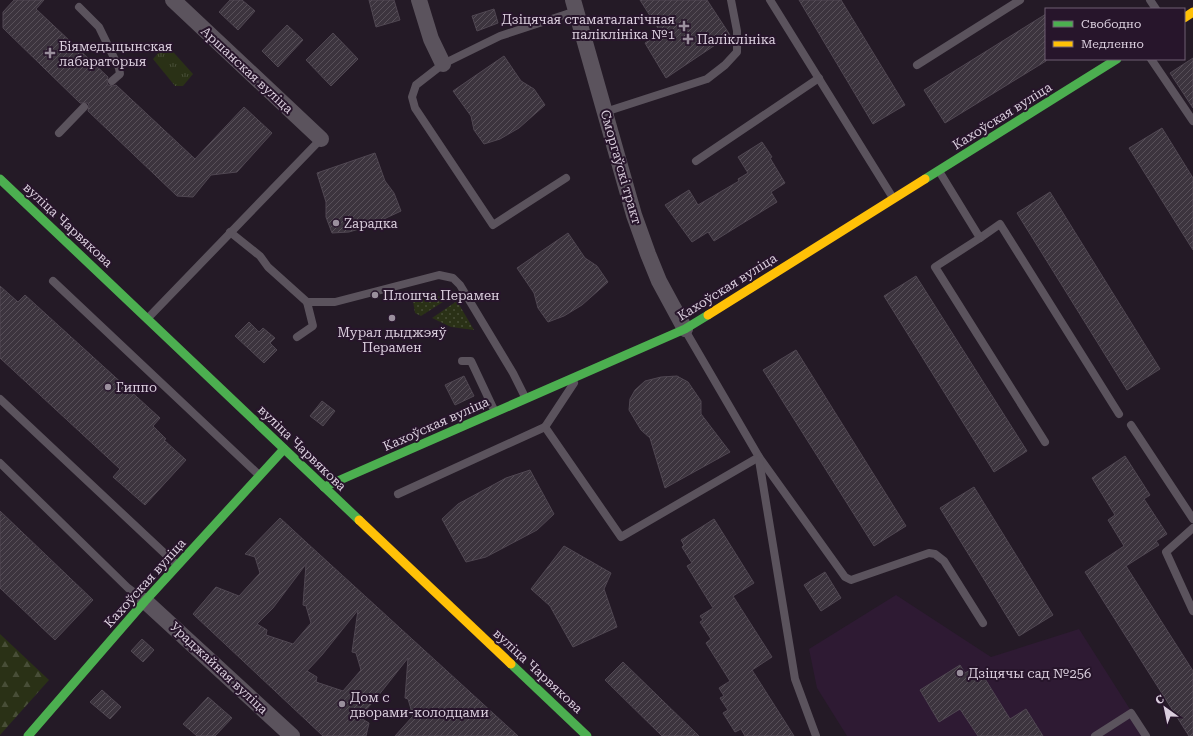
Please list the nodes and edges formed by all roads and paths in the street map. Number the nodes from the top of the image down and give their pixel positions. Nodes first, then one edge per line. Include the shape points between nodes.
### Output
1 (174, 0) edge
2 (419, 0) edge
3 (731, 0) edge
4 (770, 0) edge
5 (1020, 0) edge
6 (575, 6) edge
7 (79, 7) dead end
8 (1115, 60) edge
9 (1152, 60) edge
10 (443, 64) junction
11 (917, 65) dead end
12 (819, 78) junction
13 (112, 82) dead end
14 (84, 107) dead end
15 (605, 112) junction
16 (1193, 120) edge
17 (59, 133) dead end
18 (321, 139) joint
19 (696, 161) dead end
20 (939, 171) junction
21 (566, 178) dead end
22 (0, 179) edge
23 (893, 198) junction
24 (230, 232) junction
25 (980, 238) junction
26 (53, 281) dead end
27 (307, 302) junction
28 (148, 318) junction
29 (685, 329) junction
30 (297, 337) dead end
31 (462, 361) dead end
32 (579, 376) junction
33 (0, 399) edge
34 (526, 399) junction
35 (495, 413) junction
36 (1119, 414) dead end
37 (1131, 425) dead end
38 (545, 427) junction
39 (1045, 442) dead end
40 (284, 449) junction
41 (759, 457) junction
42 (0, 463) edge
43 (260, 476) junction
44 (324, 488) junction
45 (398, 494) dead end
46 (1193, 520) edge
47 (1193, 528) edge
48 (178, 566) junction
49 (146, 601) junction
50 (1193, 611) edge
51 (983, 622) dead end
52 (28, 736) edge
53 (292, 736) edge
54 (588, 736) edge
55 (816, 736) edge
56 (1095, 736) edge
57 (1146, 736) edge

1 - 18 street, Аршанская вуліца
2 - 10 street via 431,39
3 - 15 lane via 737,30 737,52 725,65 707,79
4 - 12 lane
5 - 11 lane
6 - 10 lane via 500,36
6 - 15 street, Сморгаўскі тракт
7 - 13 lane via 99,27 119,68 120,74
8 - 20 street, Кахоўская вуліца
9 - 16 lane
10 - 21 lane via 416,85 412,98 415,108 492,226
12 - 19 lane
12 - 23 lane
14 - 17 lane
15 - 29 street, Сморгаўскі тракт via 634,215 648,254 659,281
18 - 24 lane
20 - 23 street, Кахоўская вуліца
20 - 25 lane
22 - 28 street, вуліца Чарвякова
23 - 29 street, Кахоўская вуліца
24 - 27 lane via 260,256 268,267
24 - 28 lane
25 - 36 lane via 1000,224
25 - 39 lane via 935,267
26 - 43 lane
27 - 30 lane via 313,326
27 - 34 lane via 335,302 434,276 448,276 456,281 464,292
28 - 40 street, вуліца Чарвякова
29 - 32 street, Кахоўская вуліца
29 - 41 lane
31 - 35 lane via 471,361
32 - 34 street, Кахоўская вуліца
32 - 38 lane
33 - 48 lane
34 - 35 street, Кахоўская вуліца
35 - 44 street, Кахоўская вуліца
37 - 46 lane
38 - 41 lane via 620,537
38 - 45 lane
40 - 43 street, Кахоўская вуліца
40 - 44 street, вуліца Чарвякова
41 - 51 lane via 845,577 851,580 929,553 935,554 944,561
41 - 55 lane via 795,679
42 - 49 lane via 128,588
43 - 48 street, Кахоўская вуліца
44 - 54 street, вуліца Чарвякова
47 - 50 lane via 1166,552
48 - 49 street, Кахоўская вуліца
49 - 52 street, Кахоўская вуліца
49 - 53 street, Ураджайная вуліца
56 - 57 lane via 1131,713

